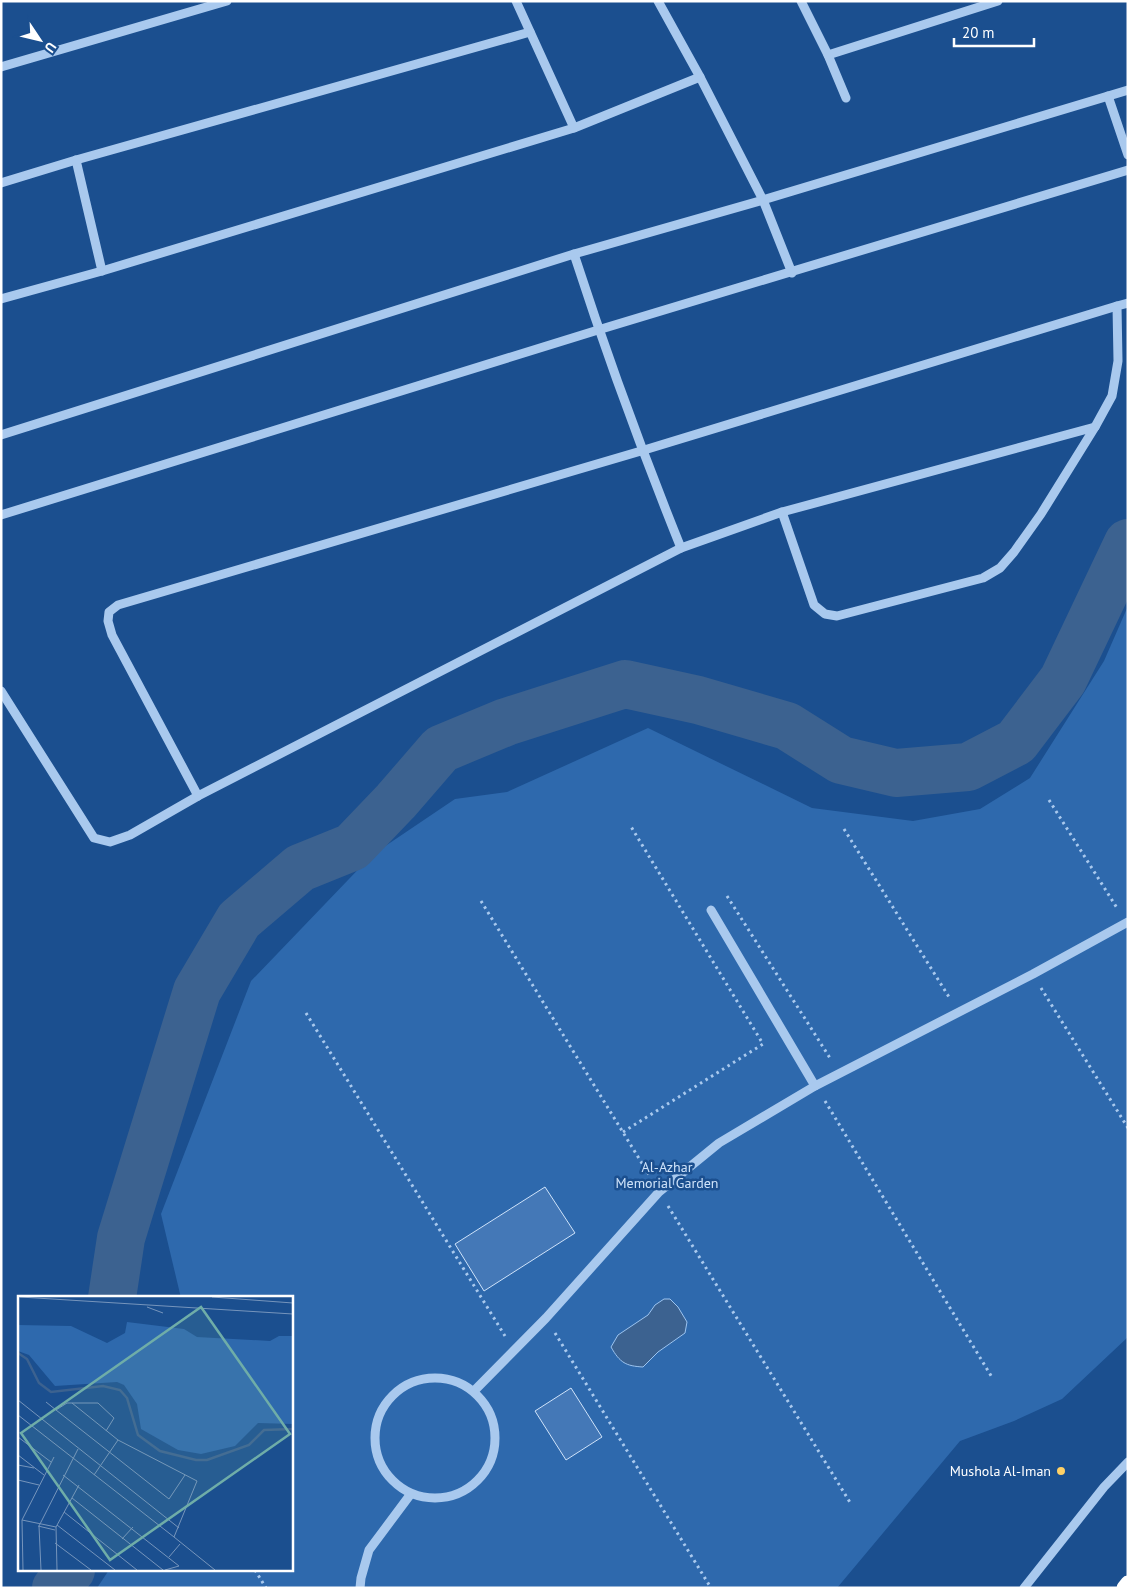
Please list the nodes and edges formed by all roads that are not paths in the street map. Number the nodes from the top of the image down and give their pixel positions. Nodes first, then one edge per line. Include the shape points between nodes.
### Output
1 (227, 1) edge
2 (516, 1) edge
3 (658, 1) edge
4 (801, 1) edge
5 (998, 1) edge
6 (530, 32) junction
7 (828, 55) junction
8 (1, 67) edge
9 (700, 77) junction
10 (1128, 90) edge
11 (1108, 96) junction
12 (846, 98) dead end
13 (574, 128) junction
14 (1128, 155) edge
15 (76, 160) junction
16 (1128, 170) edge
17 (1, 183) edge
18 (763, 200) junction
19 (574, 254) junction
20 (102, 271) junction
21 (792, 273) junction
22 (1, 299) edge
23 (1128, 303) edge
24 (1117, 306) junction
25 (598, 330) junction
26 (1095, 427) junction
27 (1, 435) edge
28 (641, 450) junction
29 (782, 512) junction
30 (1, 515) edge
31 (681, 548) junction
32 (1, 691) edge
33 (198, 796) junction
34 (711, 910) dead end
35 (1127, 923) edge
36 (815, 1086) junction
37 (474, 1391) junction
38 (1128, 1462) edge
39 (410, 1495) junction
40 (1128, 1583) edge
41 (360, 1588) edge
42 (1024, 1588) edge
43 (1124, 1588) edge

1 - 8 street
2 - 6 street
3 - 9 street
4 - 7 street
5 - 7 street
6 - 13 street
6 - 15 street
7 - 12 street
9 - 13 street
9 - 18 street
10 - 11 street
11 - 14 street
11 - 18 street
13 - 20 street
15 - 17 street
15 - 20 street
16 - 21 street
18 - 19 street
18 - 21 street
19 - 25 street
19 - 27 street
20 - 22 street
21 - 25 street
23 - 24 street
24 - 26 street via 1118,361 1112,396
24 - 28 street
25 - 28 street
25 - 30 street
26 - 29 street
26 - 29 street via 1014,552 1000,568 983,578 837,616 825,614 814,604
28 - 31 street
28 - 33 street via 118,605 109,612 112,635
29 - 31 street
31 - 33 street
32 - 33 street via 94,838 110,842 130,835
34 - 36 street
35 - 36 street
36 - 37 street via 719,1143 659,1192 546,1318
37 - 39 street via 489,1410 496,1438 488,1468 468,1490 440,1500
37 - 39 street via 454,1380 431,1377 409,1384 390,1397 382,1410 374,1440 379,1462 391,1482
38 - 42 street via 1104,1487
39 - 41 street via 369,1550
40 - 43 highway

